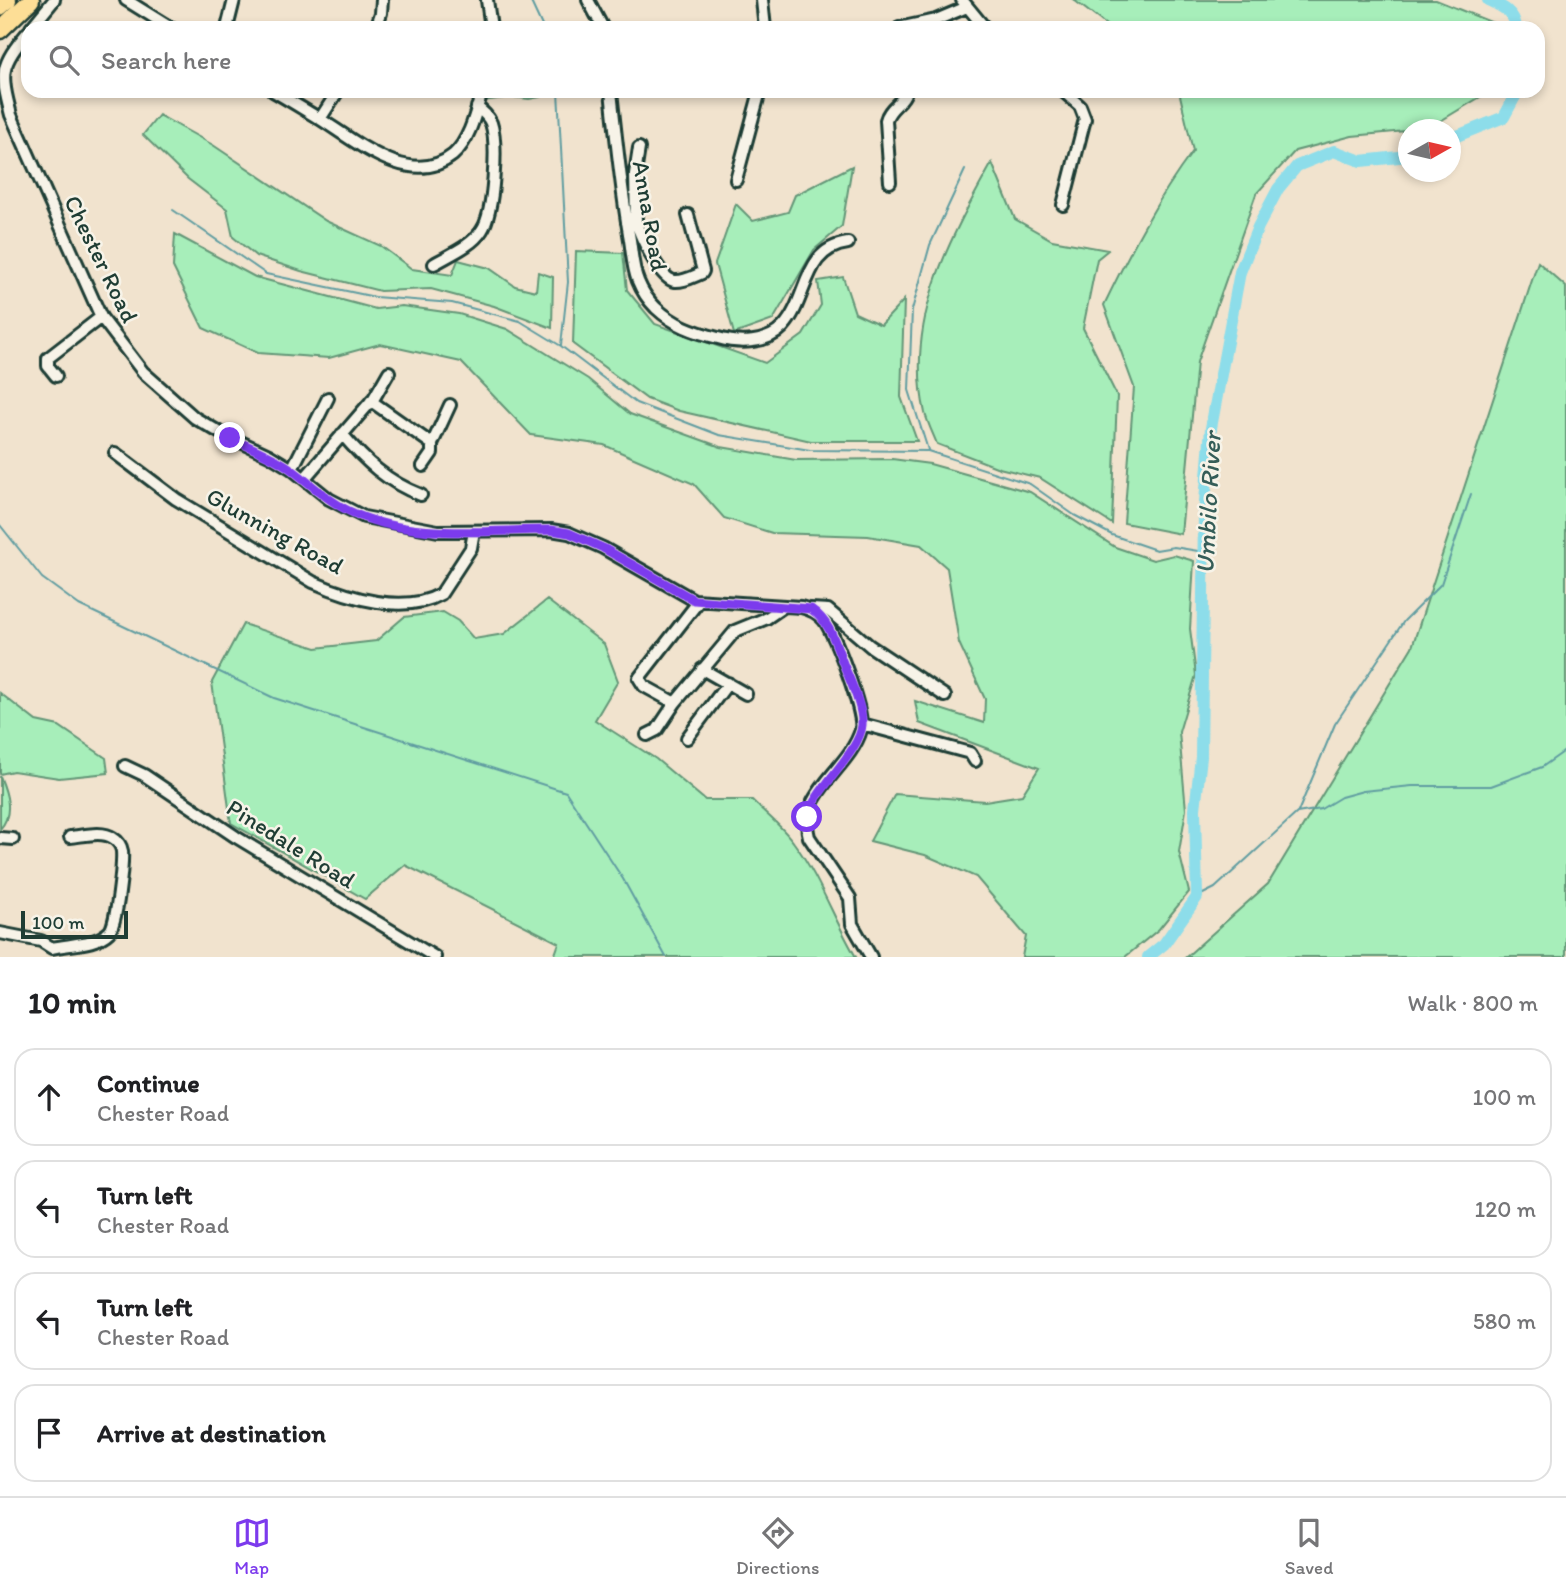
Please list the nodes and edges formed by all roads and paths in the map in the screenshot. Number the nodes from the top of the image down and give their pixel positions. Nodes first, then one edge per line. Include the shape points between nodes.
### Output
1 (8, 0) edge
2 (32, 0) edge
3 (54, 0) edge
4 (126, 0) edge
5 (234, 0) edge
6 (382, 0) edge
7 (487, 0) edge
8 (588, 0) edge
9 (762, 0) edge
10 (965, 3) edge
11 (0, 7) edge
12 (36, 21) edge
13 (160, 21) edge
14 (229, 21) edge
15 (379, 21) edge
16 (490, 21) edge
17 (599, 21) edge
18 (764, 21) edge
19 (928, 21) edge
20 (979, 21) edge
21 (0, 30) edge
22 (21, 40) edge
23 (285, 98) edge
24 (334, 98) edge
25 (480, 98) edge
26 (612, 98) edge
27 (758, 98) edge
28 (903, 98) edge
29 (1071, 98) edge
30 (477, 107) junction
31 (320, 119) junction
32 (639, 148) dead end
33 (737, 180) dead end
34 (890, 182) dead end
35 (1063, 205) dead end
36 (688, 215) dead end
37 (631, 222) junction
38 (848, 243) dead end
39 (434, 264) dead end
40 (101, 317) junction
41 (389, 372) dead end
42 (56, 376) dead end
43 (328, 398) dead end
44 (371, 401) junction
45 (450, 405) dead end
46 (342, 434) junction
47 (432, 444) junction
48 (115, 453) dead end
49 (423, 466) dead end
50 (292, 470) junction
51 (304, 479) junction
52 (421, 495) dead end
53 (474, 531) junction
54 (699, 601) junction
55 (783, 607) junction
56 (811, 609) junction
57 (702, 668) junction
58 (728, 683) junction
59 (746, 694) dead end
60 (945, 696) dead end
61 (675, 703) junction
62 (862, 724) junction
63 (647, 735) dead end
64 (687, 738) dead end
65 (975, 761) dead end
66 (125, 766) dead end
67 (70, 837) dead end
68 (0, 838) edge
69 (13, 839) dead end
70 (0, 933) edge
71 (53, 953) edge
72 (435, 957) edge
73 (871, 957) edge

1 - 11 highway
2 - 21 highway
3 - 12 street, Chester Road
4 - 13 street
5 - 14 street
6 - 15 street
7 - 16 street
8 - 17 street
9 - 18 street
10 - 19 street via 945,17
10 - 20 street
22 - 40 street, Chester Road via 2,68 2,89
23 - 31 street
24 - 31 street
25 - 30 street
26 - 37 street, Anna Road
27 - 33 street
28 - 34 street via 886,120
29 - 35 street via 1085,119
30 - 31 street via 466,137 452,155 417,166 388,160
30 - 39 street via 488,117 493,133 489,212 480,233
32 - 37 street
36 - 37 street via 703,271 678,281 662,273
37 - 38 street, Anna Road via 637,279 657,308 685,328 725,340 754,341 782,329 794,313 815,263 833,246
40 - 42 street via 48,358
40 - 50 street, Chester Road via 135,363 188,412
41 - 44 street
43 - 50 street
44 - 46 street
44 - 47 street
45 - 47 street
46 - 51 street
46 - 52 street via 388,480
47 - 49 street
48 - 53 street, Glunning Road via 176,499 313,582 380,602 403,603 441,594 471,548
50 - 51 street, Chester Road
51 - 53 street, Chester Road via 364,517 426,530
53 - 54 street, Chester Road via 569,533
54 - 55 street, Chester Road
54 - 61 street via 639,678 644,686
55 - 56 street, Chester Road
55 - 57 street via 735,631
56 - 60 street, Chester Road via 828,610 870,646
56 - 62 street via 830,629
57 - 58 street
57 - 61 street
58 - 59 street
58 - 64 street
61 - 63 street via 657,730
62 - 65 street via 970,753
62 - 73 street via 807,819 809,837 851,900 852,924
66 - 72 street, Pinedale Road
67 - 71 street via 105,834 120,844 114,919 109,933
68 - 69 street
70 - 71 street via 41,941

